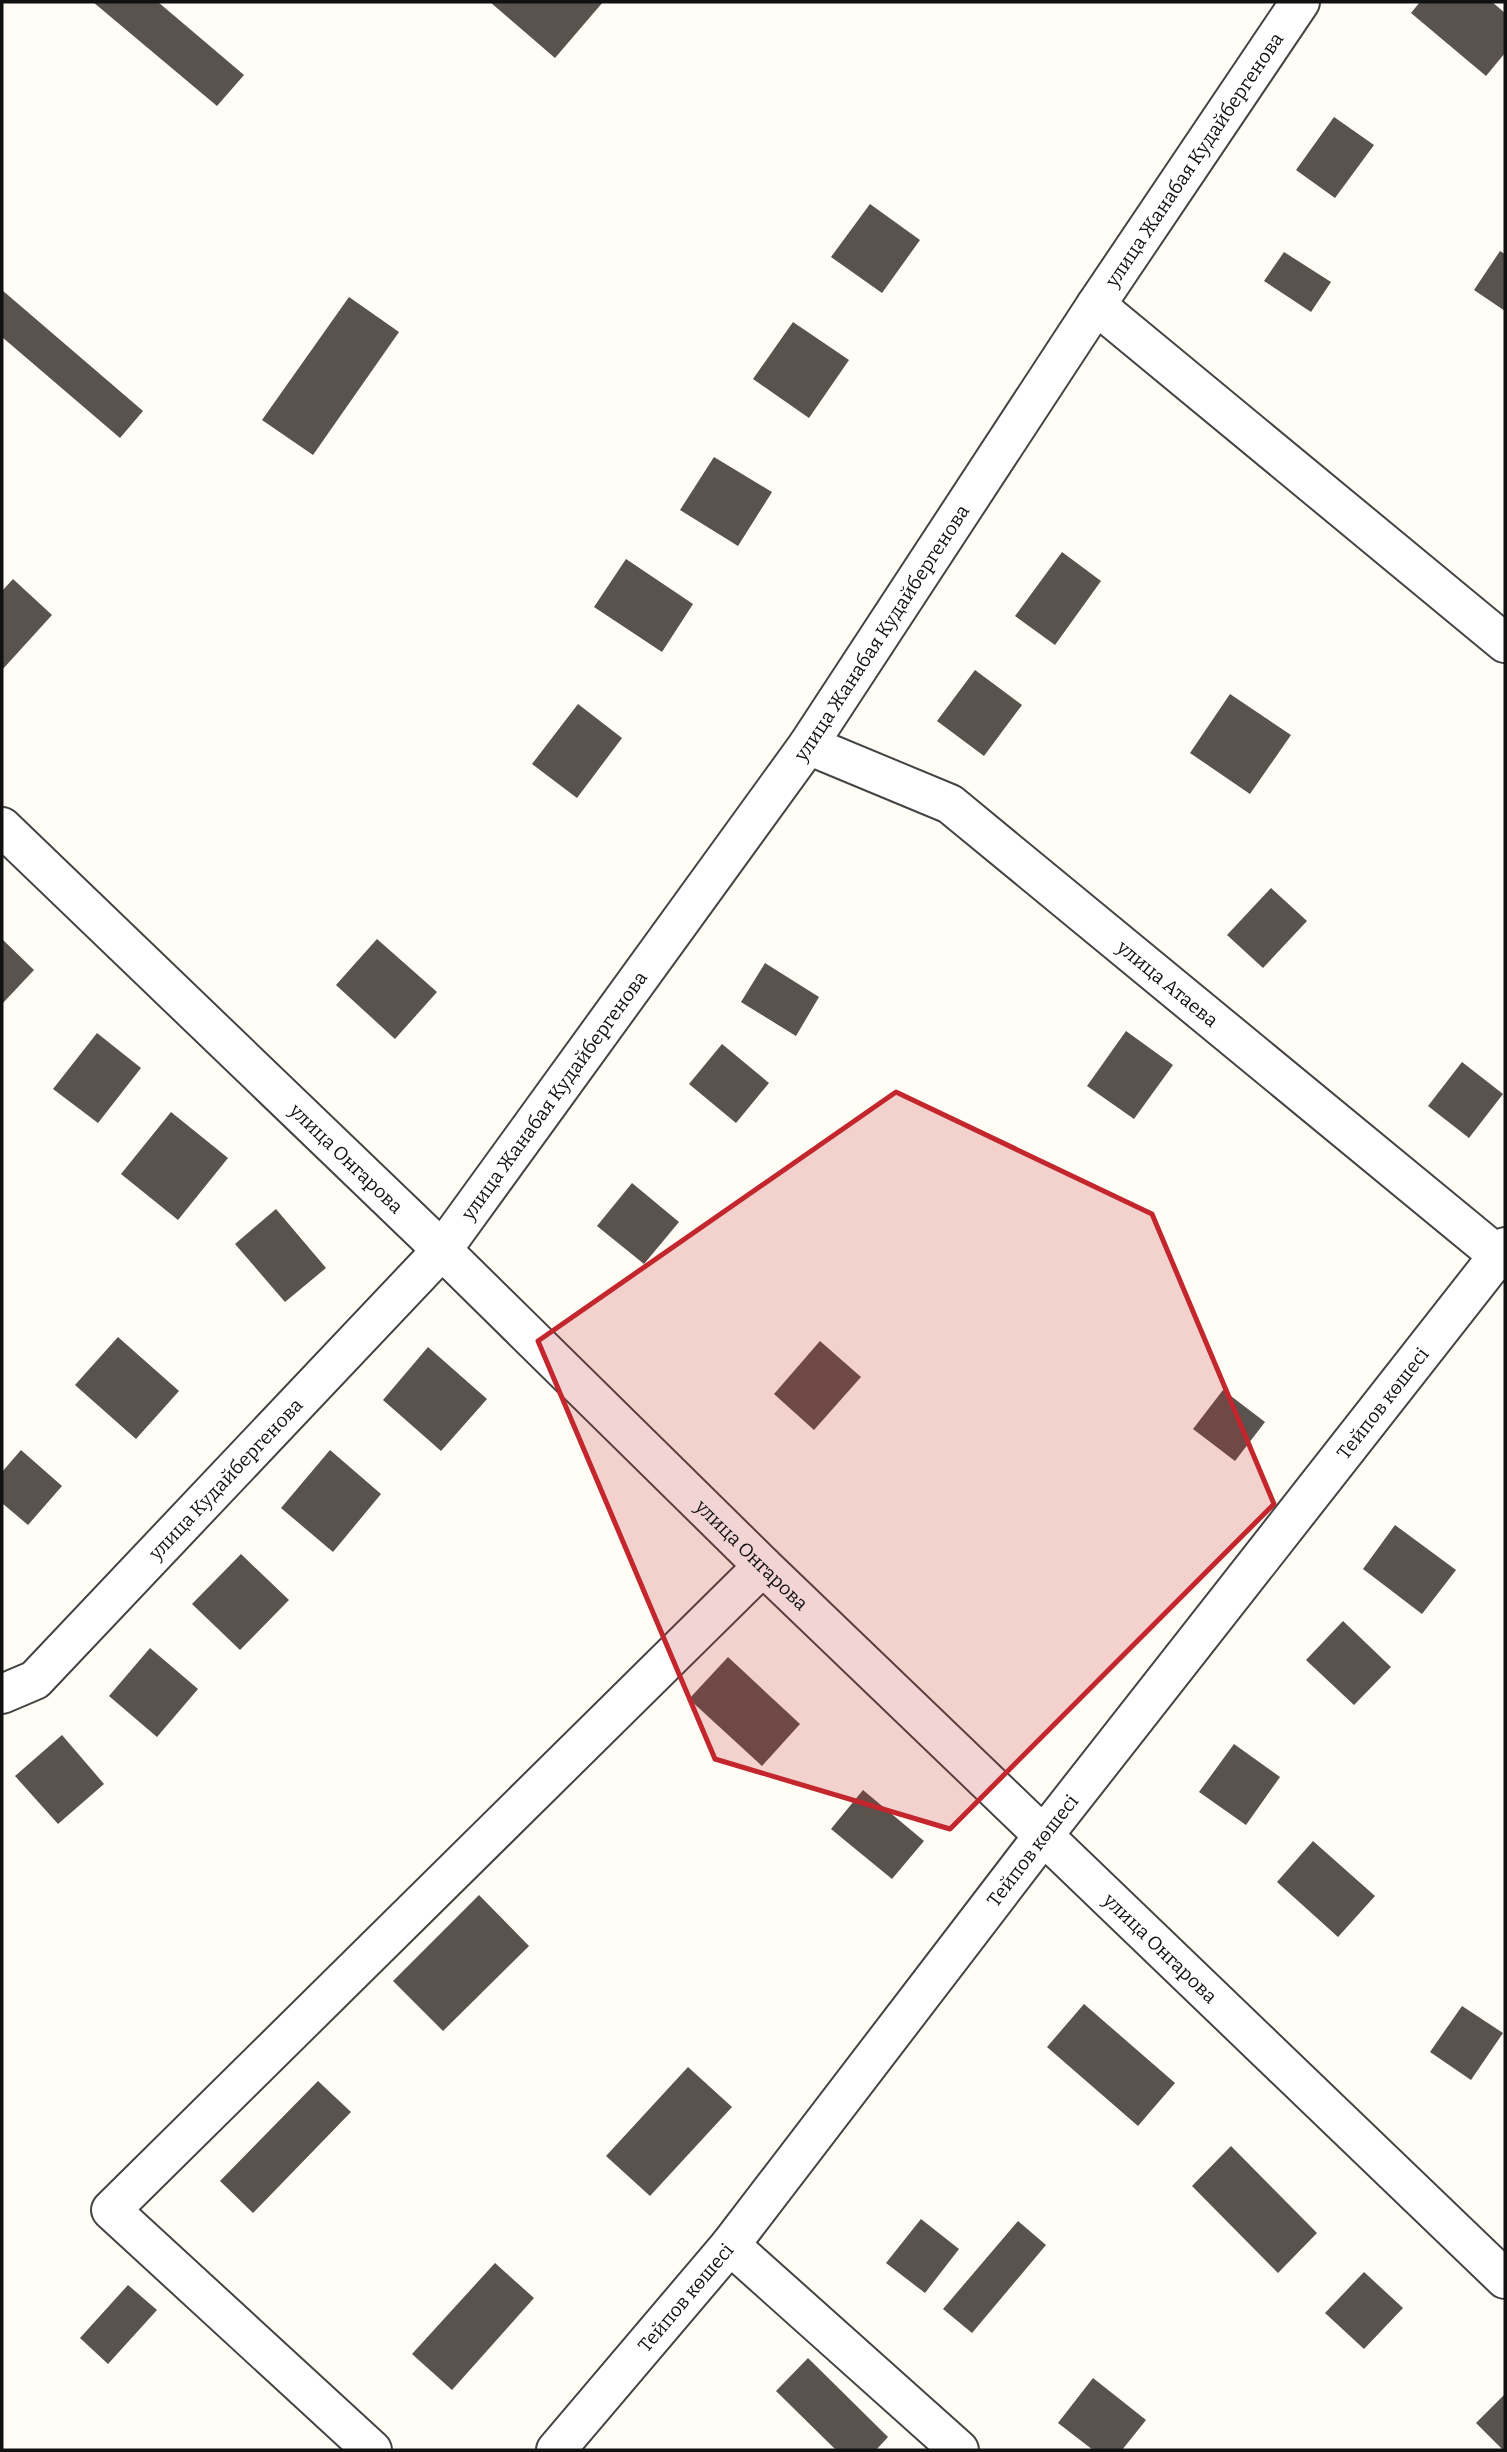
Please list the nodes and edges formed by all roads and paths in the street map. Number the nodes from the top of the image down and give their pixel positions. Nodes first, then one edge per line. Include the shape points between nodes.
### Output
1 (1300, 2) edge
2 (1096, 305) junction
3 (1505, 643) edge
4 (808, 746) junction
5 (2, 827) edge
6 (442, 1250) junction
7 (1503, 1254) edge
8 (763, 1566) junction
9 (2, 1694) edge
10 (1043, 1836) junction
11 (730, 2245) junction
12 (1505, 2280) edge
13 (372, 2450) edge
14 (556, 2450) edge
15 (959, 2450) edge

1 - 2 street, улица Жанабая Кудайбергенова
2 - 3 street
2 - 4 street, улица Жанабая Кудайбергенова
4 - 6 street, улица Жанабая Кудайбергенова
4 - 7 street, улица Атаева via 950,804
5 - 6 street, улица Онгарова
6 - 8 street, улица Онгарова
6 - 9 street, улица Кудайбергенова via 35,1680
7 - 10 street, Тейпов көшесі
8 - 10 street, улица Онгарова
8 - 13 street via 111,2210
10 - 11 street, Тейпов көшесі
10 - 12 street, улица Онгарова
11 - 14 street, Тейпов көшесі
11 - 15 street

